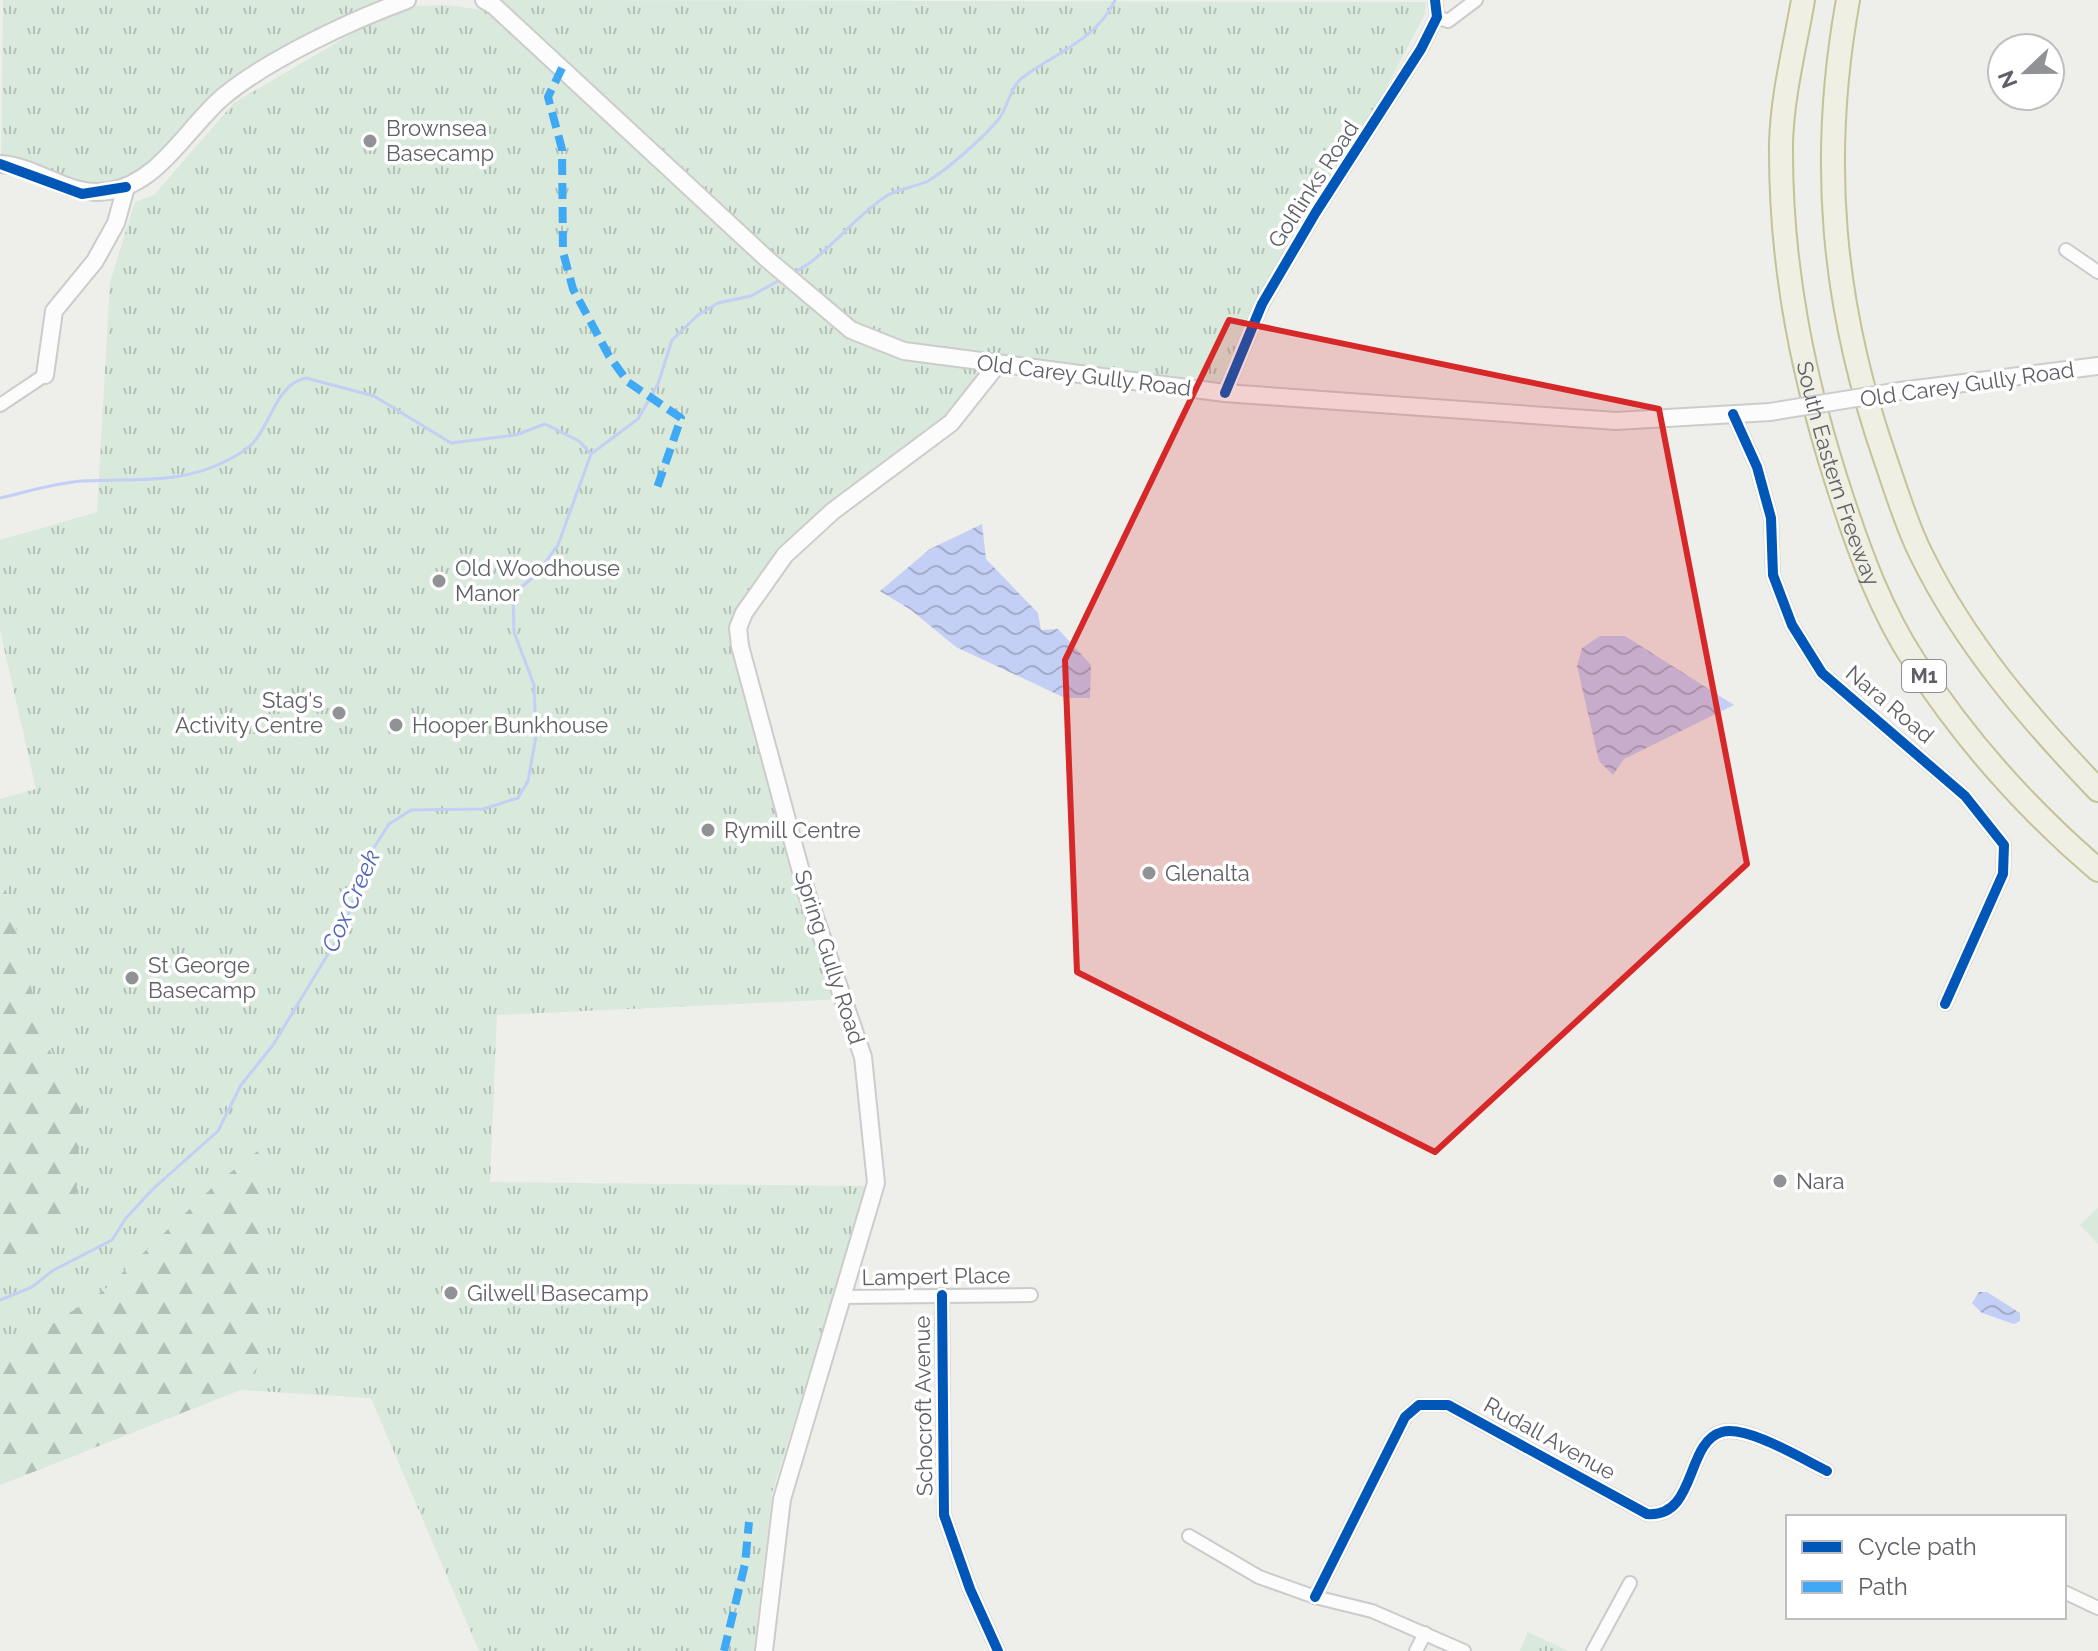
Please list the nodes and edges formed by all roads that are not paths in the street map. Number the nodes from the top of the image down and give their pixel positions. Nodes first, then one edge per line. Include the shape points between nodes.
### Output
1 (407, 0) edge
2 (484, 0) edge
3 (1435, 0) edge
4 (1476, 0) edge
5 (1803, 0) edge
6 (1848, 0) edge
7 (1437, 17) junction
8 (0, 164) edge
9 (126, 187) junction
10 (2066, 250) dead end
11 (2098, 272) edge
12 (997, 365) junction
13 (2098, 366) edge
14 (45, 375) joint
15 (1225, 393) junction
16 (0, 405) edge
17 (1733, 414) junction
18 (2098, 790) edge
19 (2098, 870) edge
20 (1945, 1004) dead end
21 (942, 1295) junction
22 (1031, 1295) dead end
23 (842, 1297) junction
24 (1827, 1471) dead end
25 (1189, 1536) dead end
26 (1630, 1583) dead end
27 (2066, 1593) edge
28 (1315, 1597) junction
29 (2098, 1608) edge
30 (1425, 1633) junction
31 (764, 1651) edge
32 (998, 1651) edge
33 (1416, 1651) edge
34 (1464, 1651) edge
35 (1593, 1651) edge

1 - 9 main road via 271,66 224,96 156,167
2 - 12 main road, Old Carey Gully Road via 851,330 904,351
3 - 7 street
4 - 7 street via 1448,21
5 - 19 highway, South Eastern Freeway / M1 via 1782,123 1784,242 1803,363 1857,545 1913,660 1950,713 2002,777
6 - 18 highway via 1832,118 1833,226 1841,291 1877,435 1920,554 1948,601 2007,688
7 - 15 street, Golflinks Road via 1393,97 1262,304
8 - 9 main road via 82,194
9 - 14 main road via 116,223 95,261 54,311
10 - 11 street
12 - 15 main road, Old Carey Gully Road
12 - 23 main road, Spring Gully Road via 951,423 833,511 785,555 738,628 807,894 863,1057 876,1183
13 - 17 main road, Old Carey Gully Road, bridge
14 - 16 street
15 - 17 main road, Old Carey Gully Road via 1616,421
17 - 20 street, Nara Road via 1757,467 1771,518 1773,575 1792,625 1822,673 1965,796 2004,845 2003,874
21 - 22 street, Lampert Place
21 - 23 street, Lampert Place
21 - 32 street, Schocroft Avenue via 944,1515
23 - 31 main road, Spring Gully Road via 782,1499
24 - 28 street, Rudall Avenue via 1751,1435 1723,1431 1709,1439 1674,1507 1647,1514 1448,1405 1419,1405 1405,1417
25 - 28 street via 1259,1577
26 - 35 street
27 - 29 street
28 - 30 street via 1372,1611
30 - 33 street
30 - 34 street

